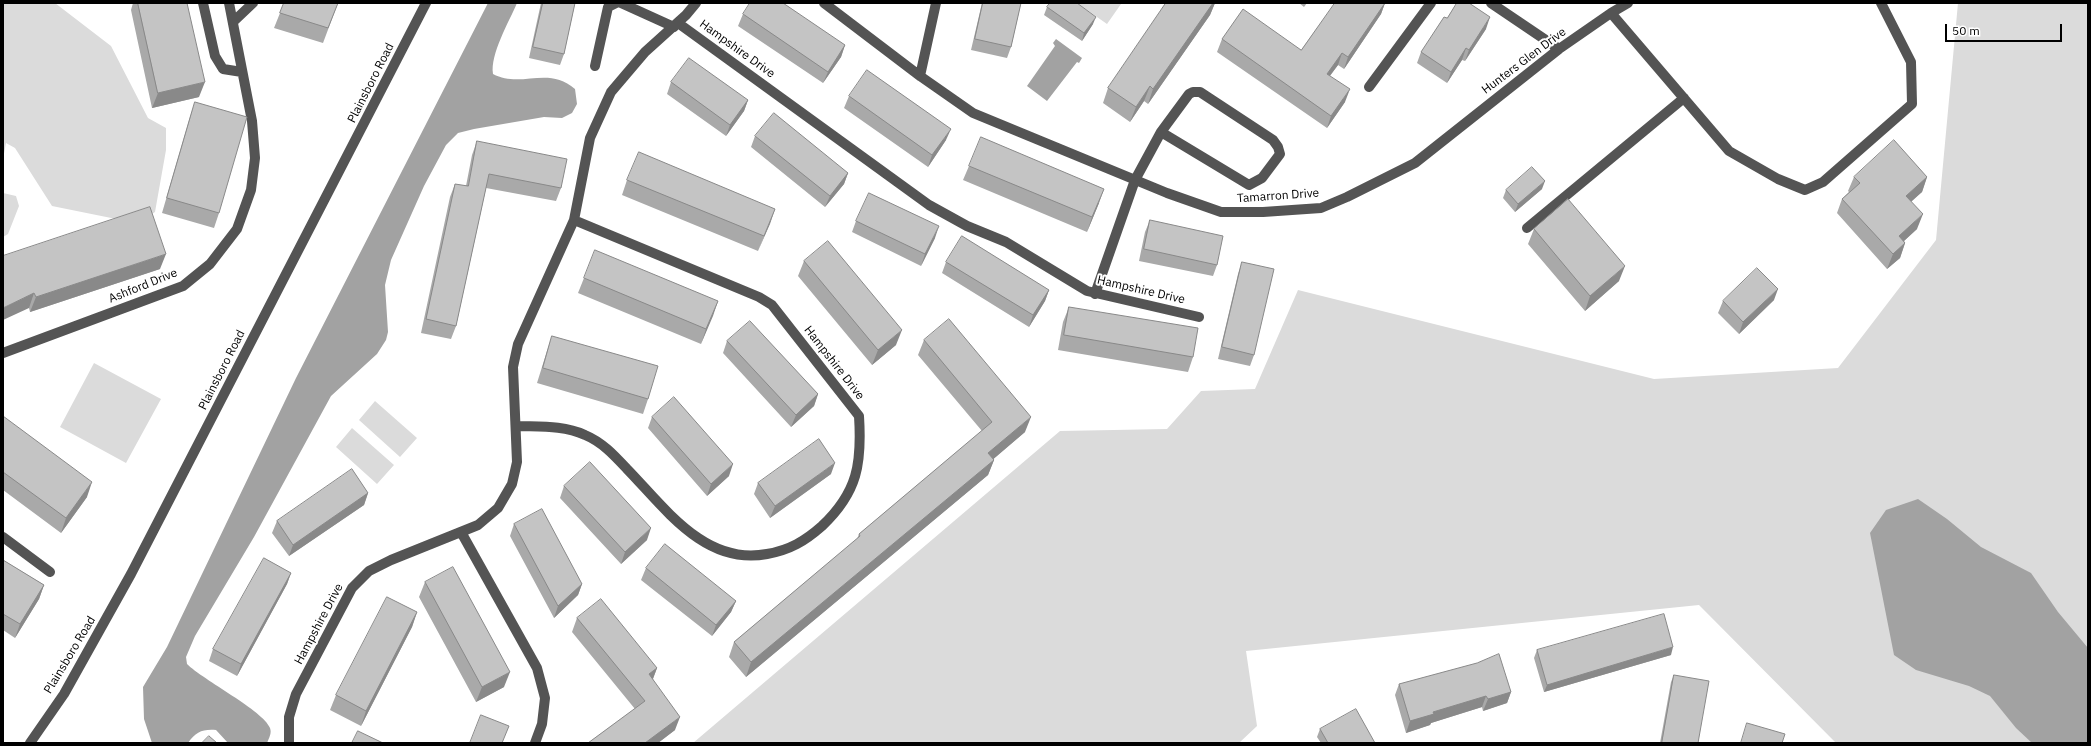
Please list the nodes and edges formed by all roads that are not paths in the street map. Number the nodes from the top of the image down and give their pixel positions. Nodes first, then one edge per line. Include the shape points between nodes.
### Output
1 (204, 3) edge
2 (230, 3) edge
3 (253, 3) edge
4 (426, 3) edge
5 (616, 3) edge
6 (621, 3) edge
7 (696, 3) edge
8 (824, 3) edge
9 (936, 3) edge
10 (1491, 3) edge
11 (1617, 3) edge
12 (1628, 3) edge
13 (1881, 3) edge
14 (1426, 5) edge
15 (1611, 12) junction
16 (233, 22) junction
17 (676, 25) junction
18 (1559, 49) junction
19 (595, 66) dead end
20 (242, 72) junction
21 (920, 76) junction
22 (1369, 87) dead end
23 (1684, 98) junction
24 (1455, 131) joint
25 (1161, 132) junction
26 (1135, 180) junction
27 (574, 220) junction
28 (1527, 228) dead end
29 (1095, 294) junction
30 (1199, 317) dead end
31 (3, 353) edge
32 (516, 426) junction
33 (461, 532) junction
34 (3, 537) edge
35 (50, 572) dead end
36 (30, 743) edge
37 (289, 743) edge
38 (535, 743) edge

1 - 20 street via 215,56 223,69
2 - 16 street, Ashford Drive
3 - 16 street
4 - 36 street, Plainsboro Road via 131,574 64,694
5 - 19 street via 608,7
6 - 17 street
7 - 17 street, Hampshire Drive
8 - 21 street, Tamarron Drive
9 - 21 street
10 - 18 street
11 - 15 street, Hunters Glen Drive
12 - 15 street, Hunters Glen Drive
13 - 23 street via 1911,62 1912,104 1822,182 1805,190 1778,179 1729,151
14 - 22 street
15 - 18 street, Hunters Glen Drive
15 - 23 street
16 - 20 street, Ashford Drive
17 - 27 street, Hampshire Drive via 645,52 611,92 590,138
17 - 29 street, Hampshire Drive via 929,205 967,226 1006,242
18 - 24 street, Hunters Glen Drive
20 - 31 street, Ashford Drive via 252,121 255,158 250,190 237,229 210,264 182,286
21 - 26 street, Tamarron Drive via 973,113
23 - 28 street
24 - 26 street, Tamarron Drive via 1415,163 1348,198 1321,208 1221,212
25 - 25 street, Tamarron Drive via 1189,94 1200,92 1273,140 1280,154 1262,178 1249,186
25 - 26 street, Tamarron Drive
26 - 29 street, Tamarron Drive
27 - 32 street, Hampshire Drive via 518,344 513,367
27 - 32 street, Hampshire Drive via 759,296 772,305 859,416 858,465 853,484 839,510 813,534 787,550 751,557 718,550 692,535 608,448 585,434 557,427
29 - 30 street, Hampshire Drive
32 - 33 street, Hampshire Drive via 517,462 512,484 498,508 478,525
33 - 37 street, Hampshire Drive via 391,560 369,572 352,588 296,694 289,717
33 - 38 street via 537,668 545,698 542,724
34 - 35 street

